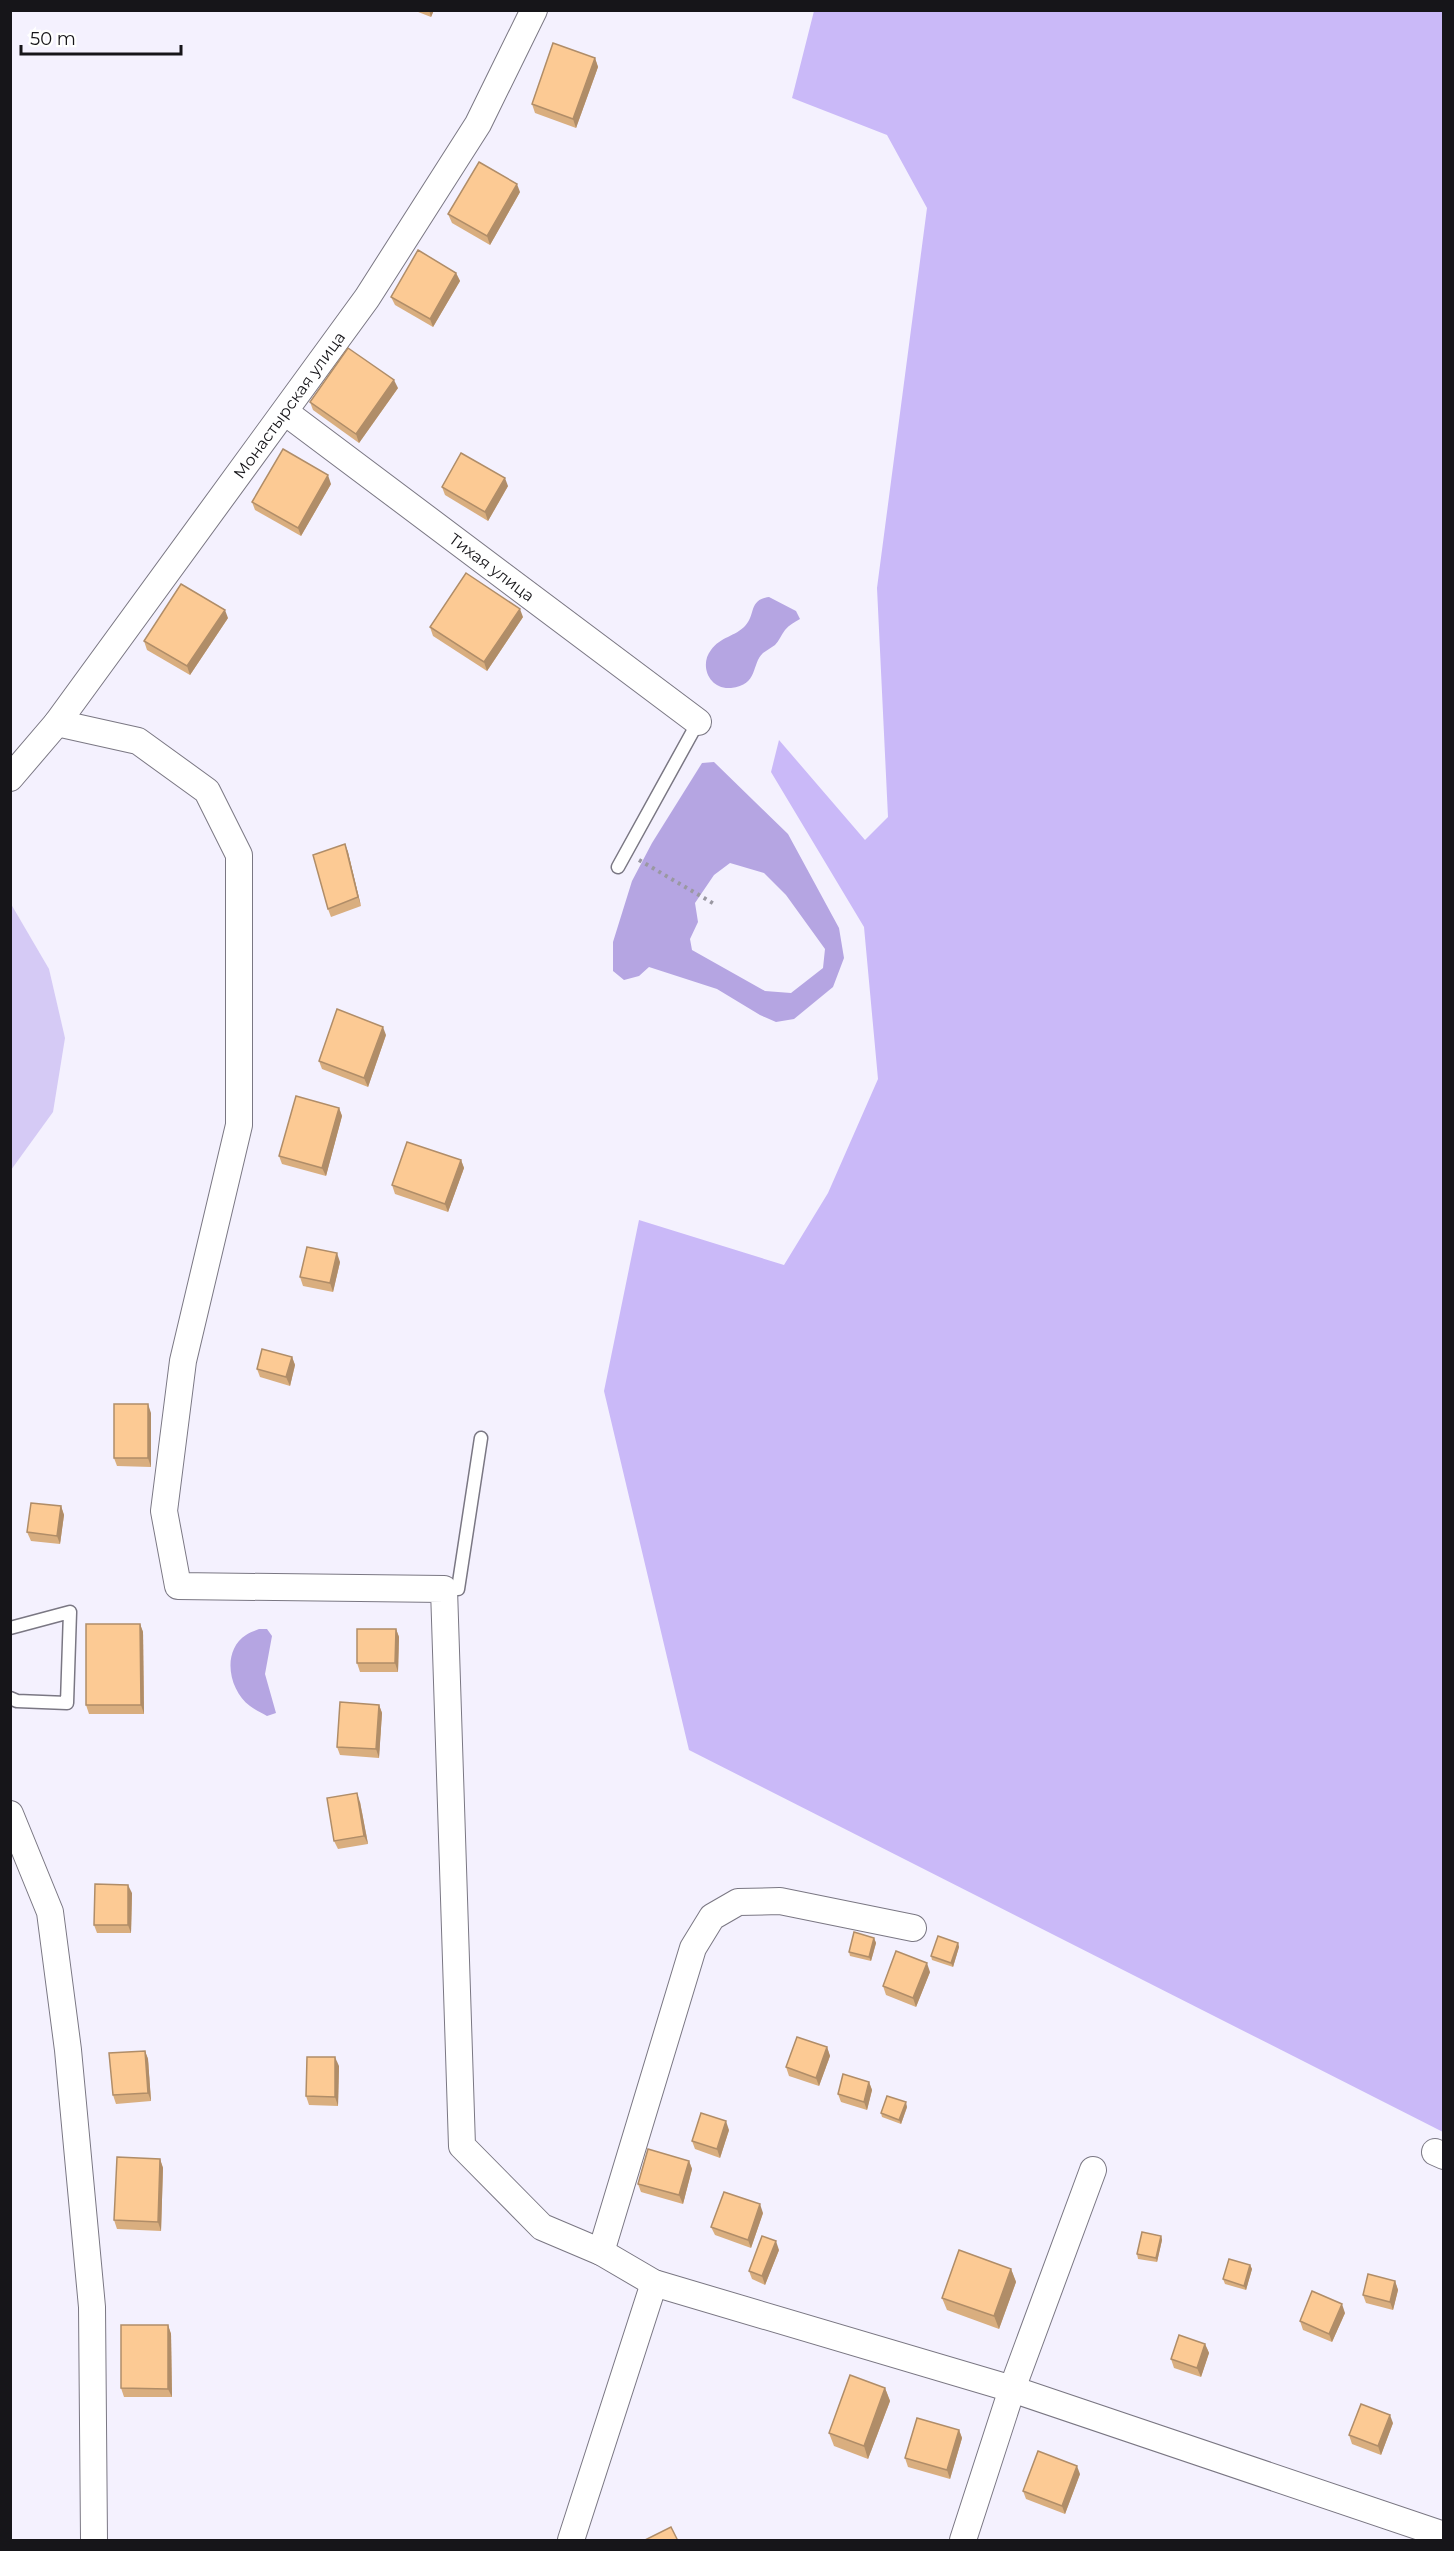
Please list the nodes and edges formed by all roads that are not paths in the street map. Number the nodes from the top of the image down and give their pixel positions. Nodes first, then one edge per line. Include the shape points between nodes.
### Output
1 (534, 10) edge
2 (285, 412) junction
3 (698, 722) joint
4 (57, 723) junction
5 (10, 778) edge
6 (618, 867) dead end
7 (481, 1438) dead end
8 (444, 1589) junction
9 (10, 1628) edge
10 (10, 1698) edge
11 (10, 1814) edge
12 (913, 1928) dead end
13 (1093, 2170) dead end
14 (601, 2252) junction
15 (654, 2283) junction
16 (1012, 2389) junction
17 (1443, 2535) edge
18 (94, 2541) edge
19 (571, 2541) edge
20 (963, 2541) edge

1 - 2 street, Монастырская улица via 478,124 367,298
2 - 3 street, Тихая улица
2 - 4 street, Монастырская улица
3 - 6 lane
4 - 5 street, Монастырская улица
4 - 8 street via 138,741 207,791 239,855 239,1125 183,1361 164,1511 178,1586
7 - 8 lane via 459,1589
8 - 14 street via 462,2146 542,2227
9 - 10 lane via 70,1612 67,1703
11 - 18 street via 50,1912 68,2050 92,2307
12 - 14 street via 780,1901 738,1902 712,1917 693,1948
13 - 16 street
14 - 15 street
15 - 16 street
15 - 19 street
16 - 17 street
16 - 20 street

